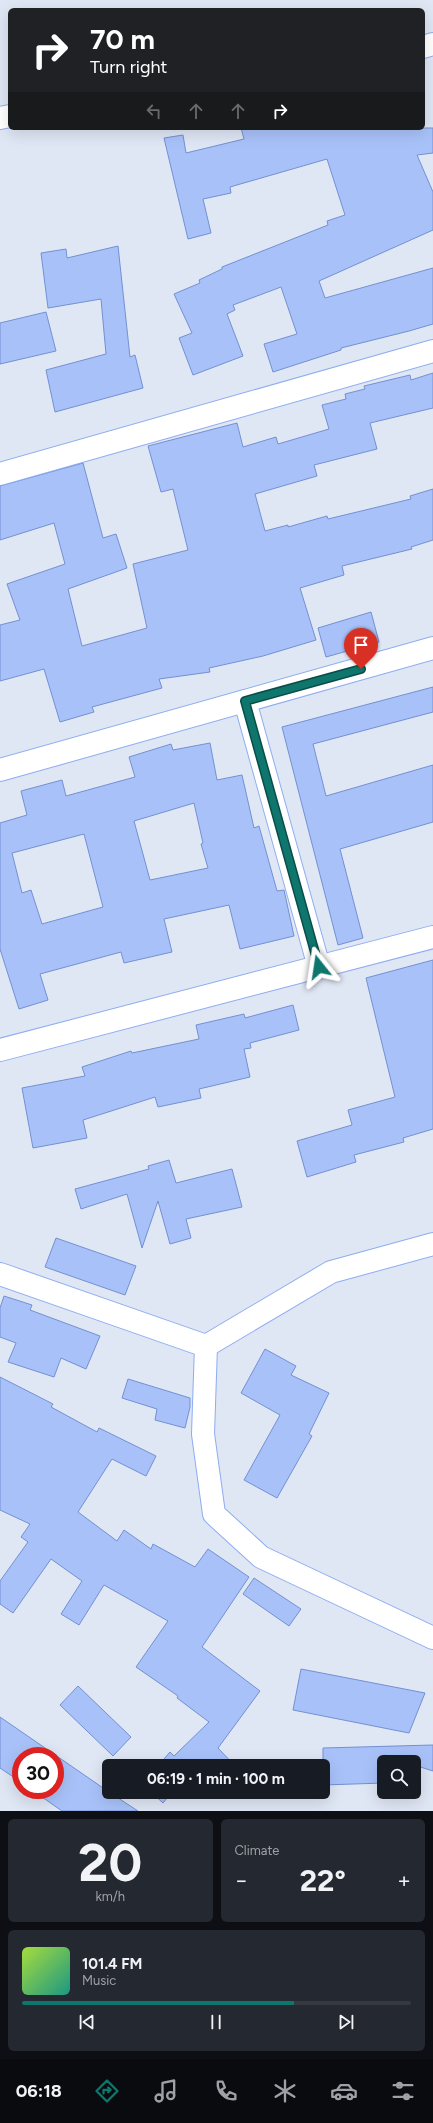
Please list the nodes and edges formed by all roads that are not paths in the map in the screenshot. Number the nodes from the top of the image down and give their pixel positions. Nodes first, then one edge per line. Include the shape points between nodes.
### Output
1 (433, 351) edge
2 (0, 474) edge
3 (433, 648) edge
4 (245, 701) junction
5 (0, 770) edge
6 (433, 937) edge
7 (319, 967) junction
8 (0, 1050) edge
9 (433, 1244) edge
10 (0, 1274) edge
11 (206, 1346) junction
12 (433, 1638) edge

1 - 2 street
3 - 4 street
4 - 5 street
4 - 7 street
6 - 7 street
7 - 8 street
9 - 11 street via 331,1272
10 - 11 street
11 - 12 street via 203,1434 214,1514 260,1557

